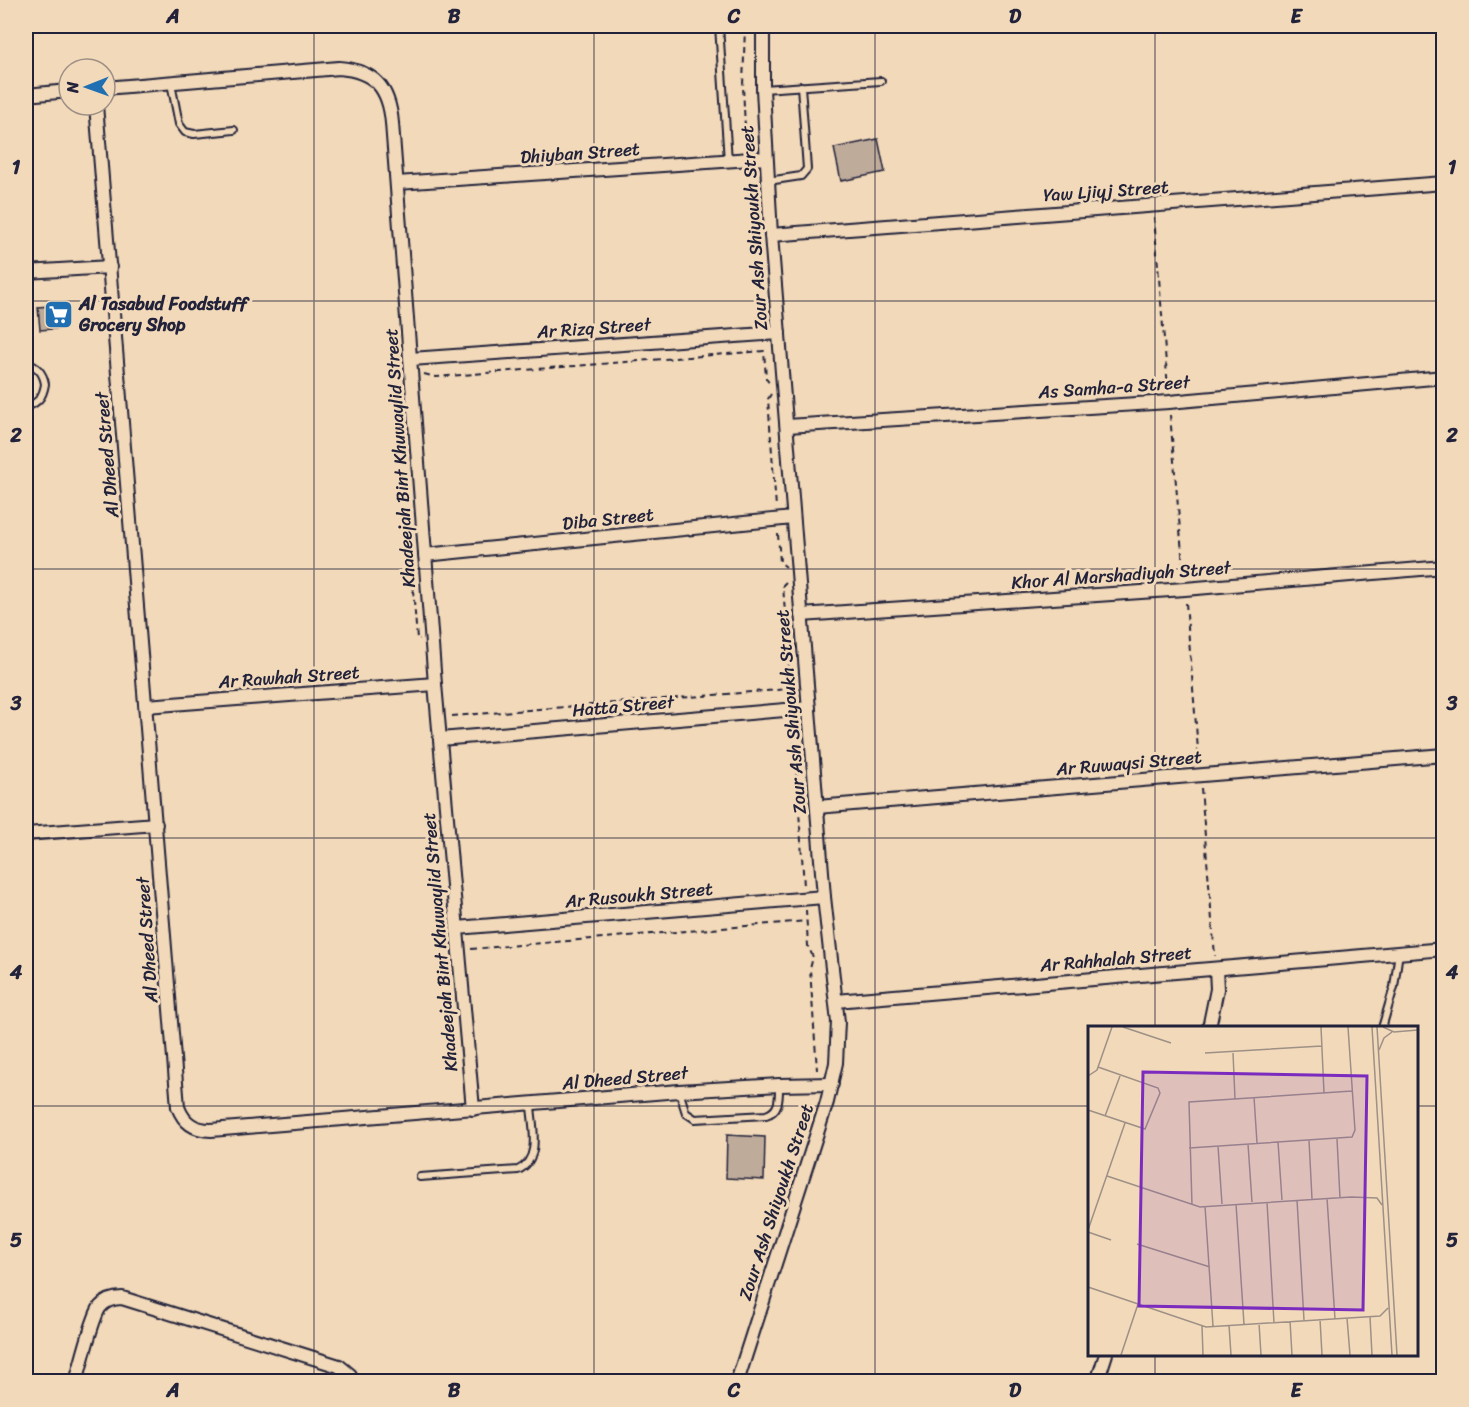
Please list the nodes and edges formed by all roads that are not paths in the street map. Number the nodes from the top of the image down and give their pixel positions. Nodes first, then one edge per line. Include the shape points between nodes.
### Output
1 (719, 26) edge
2 (763, 26) edge
3 (881, 81) dead end
4 (171, 83) junction
5 (801, 86) junction
6 (117, 87) edge
7 (763, 89) junction
8 (57, 92) edge
9 (26, 95) edge
10 (97, 117) edge
11 (234, 130) dead end
12 (766, 158) junction
13 (728, 161) junction
14 (768, 181) junction
15 (397, 183) junction
16 (1443, 183) edge
17 (771, 236) junction
18 (110, 267) junction
19 (26, 272) edge
20 (779, 333) junction
21 (411, 359) junction
22 (26, 363) edge
23 (1443, 377) edge
24 (26, 407) edge
25 (787, 426) junction
26 (793, 518) junction
27 (425, 555) junction
28 (1443, 567) edge
29 (801, 615) junction
30 (435, 684) junction
31 (146, 706) junction
32 (810, 708) junction
33 (440, 739) junction
34 (1443, 755) edge
35 (817, 807) junction
36 (156, 824) junction
37 (26, 834) edge
38 (824, 897) junction
39 (457, 928) junction
40 (1443, 949) edge
41 (1399, 952) junction
42 (1216, 969) junction
43 (836, 1001) junction
44 (1209, 1026) edge
45 (1383, 1026) edge
46 (832, 1084) junction
47 (779, 1085) junction
48 (679, 1091) junction
49 (531, 1105) junction
50 (473, 1109) junction
51 (420, 1177) dead end
52 (1105, 1356) edge
53 (76, 1382) edge
54 (354, 1382) edge
55 (737, 1382) edge
56 (1097, 1382) edge

1 - 13 lane
2 - 7 street, Zour Ash Shiyoukh Street
3 - 5 lane
4 - 6 street, Khadeejah Bint Khuwaylid Street
4 - 11 lane via 179,124 185,132
4 - 15 street, Khadeejah Bint Khuwaylid Street via 339,68 363,73 383,88 390,105
5 - 7 lane
5 - 14 lane via 807,169 801,176
7 - 12 street, Zour Ash Shiyoukh Street
8 - 9 street
10 - 18 street, Al Dheed Street
12 - 13 street, Dhiyban Street
12 - 14 street, Zour Ash Shiyoukh Street
13 - 15 street, Dhiyban Street
14 - 17 street, Zour Ash Shiyoukh Street
15 - 21 street, Khadeejah Bint Khuwaylid Street
16 - 17 street, Yaw Ljiyj Street
17 - 20 street, Zour Ash Shiyoukh Street
18 - 19 street
18 - 31 street, Al Dheed Street
20 - 21 street, Ar Rizq Street
20 - 25 street, Zour Ash Shiyoukh Street
21 - 27 street, Khadeejah Bint Khuwaylid Street
22 - 24 lane via 40,370 45,384 40,399
23 - 25 street, As Samha-a Street via 1169,402
25 - 26 street, Zour Ash Shiyoukh Street
26 - 27 street, Diba Street
26 - 29 street, Zour Ash Shiyoukh Street
27 - 30 street, Khadeejah Bint Khuwaylid Street
28 - 29 street, Khor Al Marshadiyah Street
29 - 32 street, Zour Ash Shiyoukh Street
30 - 31 street, Ar Rawhah Street
30 - 33 street, Khadeejah Bint Khuwaylid Street
31 - 36 street, Al Dheed Street
32 - 33 street, Hatta Street
32 - 35 street, Zour Ash Shiyoukh Street
33 - 39 street, Khadeejah Bint Khuwaylid Street
34 - 35 street, Ar Ruwaysi Street
35 - 38 street, Zour Ash Shiyoukh Street
36 - 37 street
36 - 50 street, Al Dheed Street via 178,1107 187,1122 212,1130
38 - 39 street, Ar Rusoukh Street
38 - 43 street, Zour Ash Shiyoukh Street
39 - 50 street, Khadeejah Bint Khuwaylid Street
40 - 41 street, Ar Rahhalah Street
41 - 42 street, Ar Rahhalah Street
41 - 45 lane
42 - 43 street, Ar Rahhalah Street
42 - 44 street
43 - 46 street, Zour Ash Shiyoukh Street via 838,1035
46 - 47 street, Al Dheed Street
46 - 55 street, Zour Ash Shiyoukh Street
47 - 48 street, Al Dheed Street
47 - 48 lane via 777,1108 766,1115 694,1119 686,1113
48 - 49 street, Al Dheed Street
49 - 50 street, Al Dheed Street
49 - 51 lane via 533,1149 524,1168
52 - 56 street
53 - 54 street via 97,1312 105,1303 122,1298 339,1366

